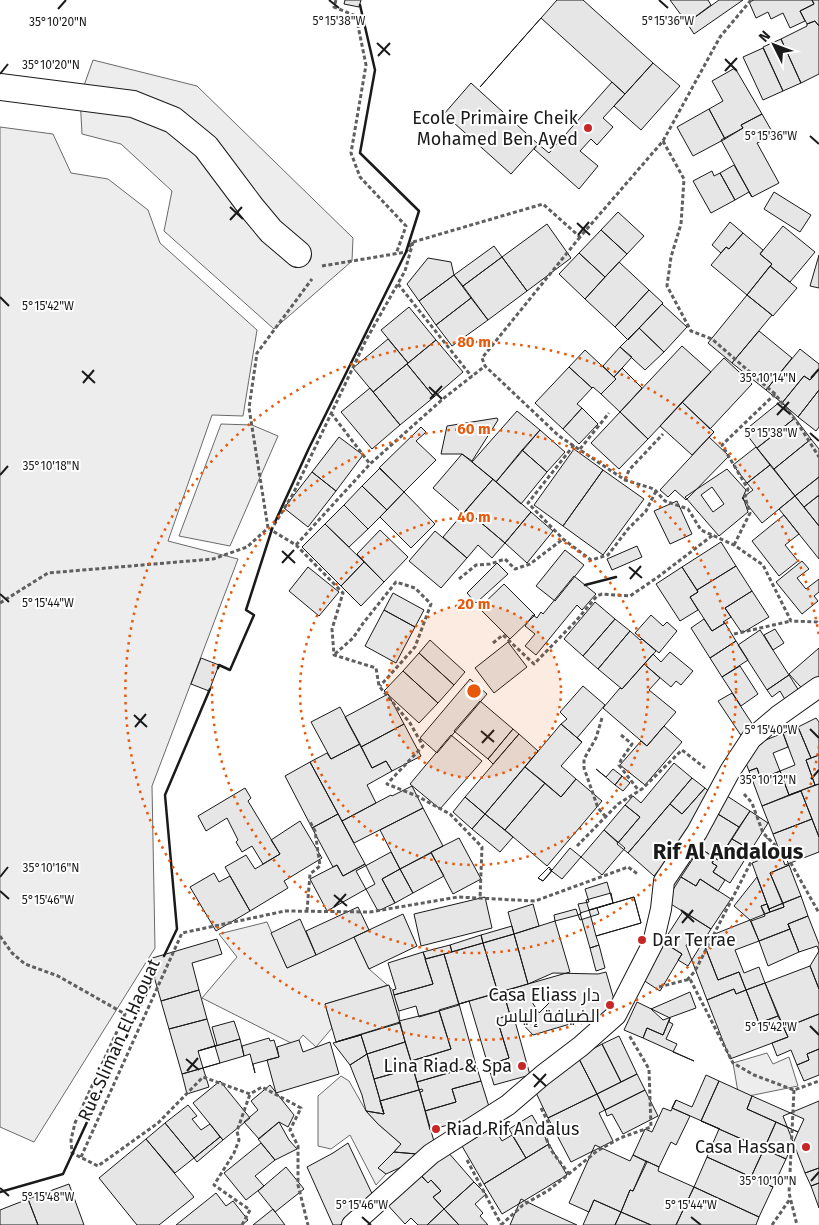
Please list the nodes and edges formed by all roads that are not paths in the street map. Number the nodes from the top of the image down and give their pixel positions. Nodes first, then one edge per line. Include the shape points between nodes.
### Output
1 (0, 86) edge
2 (298, 254) road end
3 (819, 687) edge
4 (352, 1225) edge

1 - 2 street via 133,104 173,120 206,147 271,231
3 - 4 street via 751,739 726,779 697,832 664,881 653,943 616,1015 508,1105 431,1154

